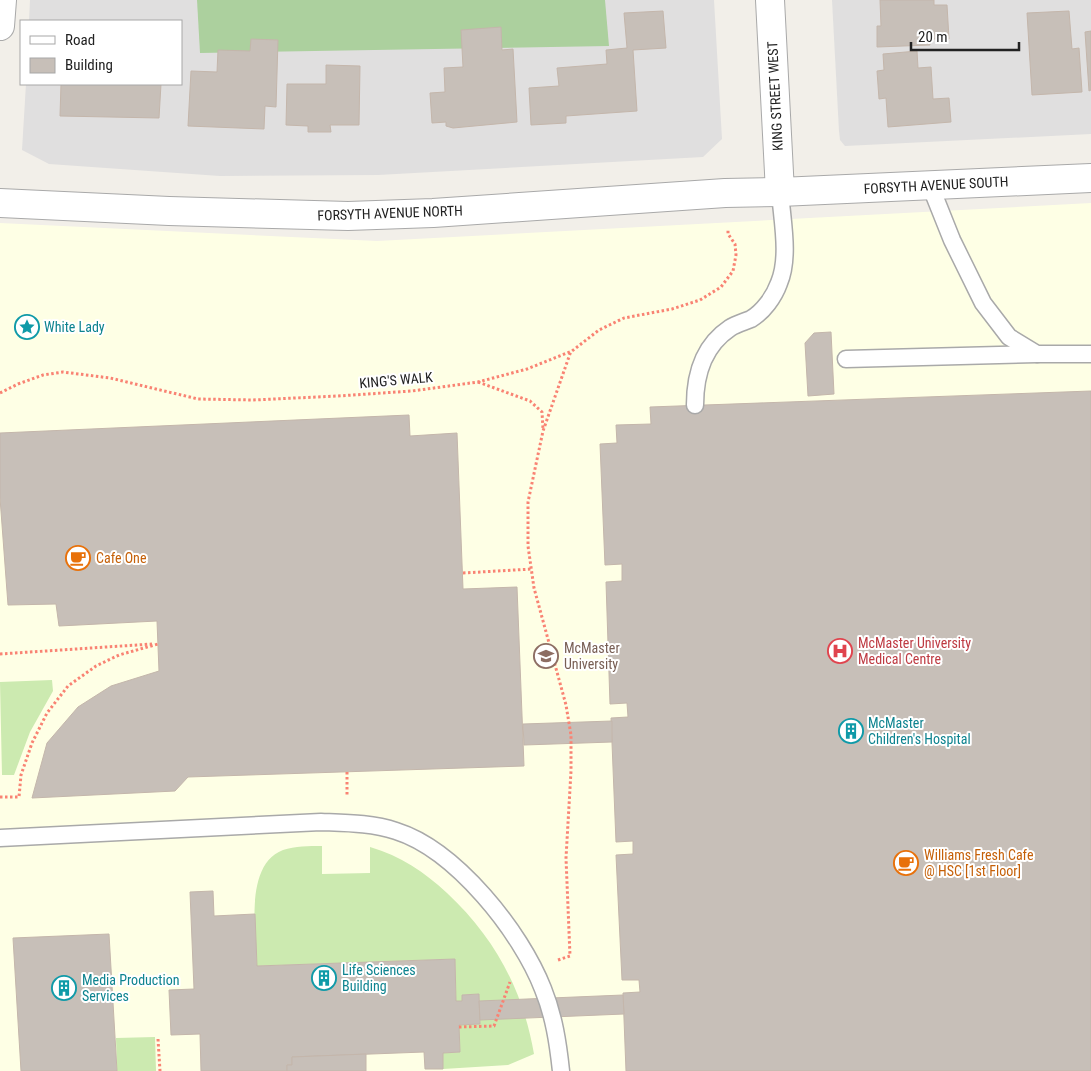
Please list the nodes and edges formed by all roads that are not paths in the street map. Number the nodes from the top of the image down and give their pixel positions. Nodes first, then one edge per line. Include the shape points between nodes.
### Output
1 (2, 0) edge
2 (770, 0) edge
3 (0, 26) edge
4 (1091, 178) edge
5 (930, 186) junction
6 (780, 192) junction
7 (0, 202) edge
8 (1037, 354) junction
9 (1091, 354) edge
10 (846, 360) dead end
11 (695, 405) dead end
12 (0, 838) edge
13 (561, 1071) edge

1 - 3 street
2 - 6 street, KING STREET WEST
4 - 5 street, FORSYTH AVENUE SOUTH
5 - 6 street, FORSYTH AVENUE SOUTH
5 - 8 lane via 983,303 1010,337
6 - 7 street, FORSYTH AVENUE NORTH via 348,216 179,212
6 - 11 lane via 785,258 780,283 758,313 730,328 712,343 701,362 695,384
8 - 9 lane
8 - 10 lane
12 - 13 lane via 320,822 379,826 398,831 442,856 472,883 496,910 526,953 548,1003 557,1036

